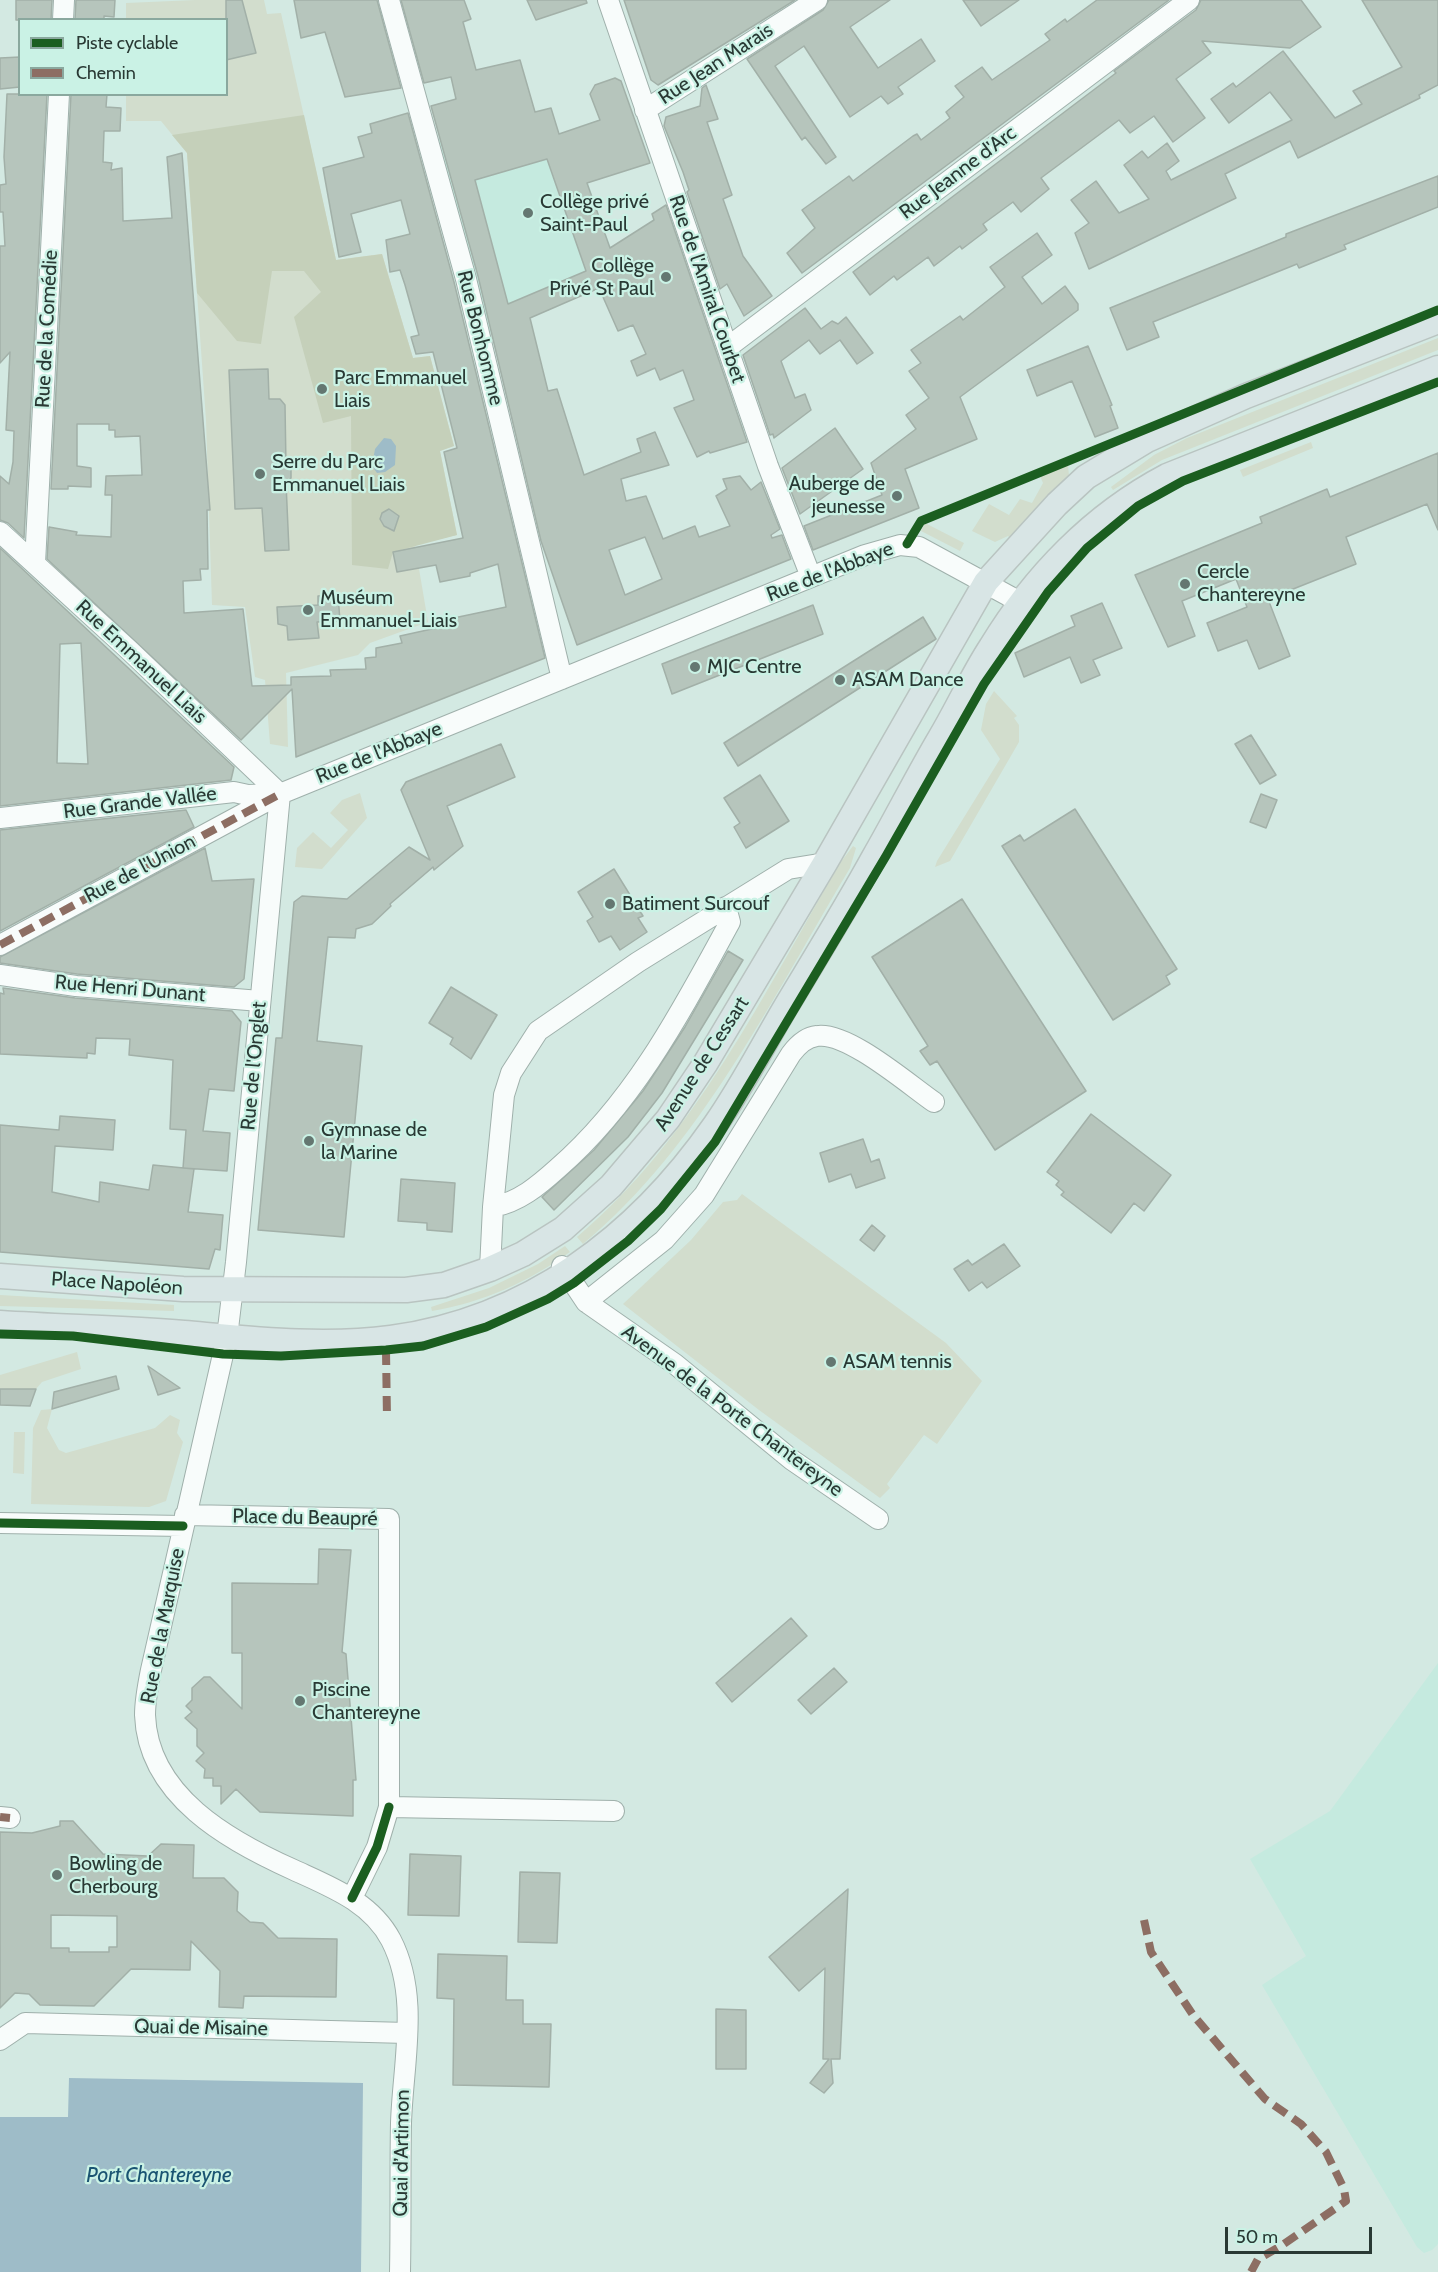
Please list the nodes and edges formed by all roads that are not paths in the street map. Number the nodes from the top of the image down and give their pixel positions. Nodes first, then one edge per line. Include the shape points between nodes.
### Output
1 (64, 0) edge
2 (388, 0) edge
3 (608, 0) edge
4 (817, 0) edge
5 (1189, 0) edge
6 (63, 18) edge
7 (59, 96) edge
8 (645, 110) junction
9 (1438, 321) edge
10 (728, 347) junction
11 (1438, 368) edge
12 (0, 532) edge
13 (35, 563) junction
14 (811, 577) junction
15 (986, 582) junction
16 (1020, 602) junction
17 (562, 679) junction
18 (280, 794) junction
19 (0, 818) edge
20 (825, 863) junction
21 (726, 907) junction
22 (0, 945) edge
23 (0, 975) edge
24 (260, 1001) junction
25 (934, 1102) dead end
26 (493, 1207) junction
27 (490, 1269) junction
28 (564, 1270) junction
29 (0, 1276) edge
30 (233, 1290) junction
31 (586, 1302) junction
32 (0, 1323) edge
33 (227, 1337) junction
34 (878, 1519) dead end
35 (184, 1521) junction
36 (0, 1523) edge
37 (389, 1807) junction
38 (614, 1810) dead end
39 (352, 1898) junction
40 (407, 2033) junction
41 (0, 2040) edge
42 (400, 2272) edge

1 - 6 street
2 - 17 street, Rue Bonhomme via 466,279
3 - 8 street, Rue de l'Amiral Courbet
4 - 8 street, Rue Jean Marais
5 - 10 street, Rue Jeanne d'Arc
7 - 13 street, Rue de la Comédie
8 - 10 street, Rue de l'Amiral Courbet
9 - 15 main road via 1183,423 1110,461 1057,504
10 - 14 street, Rue de l'Amiral Courbet
11 - 16 main road via 1197,463 1145,488 1072,544
12 - 13 street, Rue Emmanuel Liais
13 - 18 street, Rue Emmanuel Liais
14 - 15 street, Rue de l'Abbaye via 865,555 907,544
14 - 17 street, Rue de l'Abbaye
15 - 16 street, Rue de l'Abbaye
15 - 20 main road, Avenue de Cessart
16 - 28 main road, Avenue de Cessart via 718,1122 679,1175 640,1216 608,1244
17 - 18 street, Rue de l'Abbaye
18 - 19 street, Rue Grande Vallée via 234,792
18 - 22 street, Rue de l'Union
18 - 24 street, Rue de l'Onglet
20 - 21 street via 788,869
20 - 27 main road, Avenue de Cessart via 705,1064 655,1137 611,1186 562,1229 524,1254
21 - 26 street via 730,922 687,1001 642,1074 610,1116 546,1179 513,1203
21 - 26 street via 538,1031 511,1073 504,1095
23 - 24 street, Rue Henri Dunant via 76,986
24 - 30 street, Rue de l'Onglet
25 - 31 street via 846,1042 829,1036 806,1039 791,1054 704,1195 664,1240
26 - 27 street
27 - 30 main road, Avenue de Cessart via 444,1285 406,1290
28 - 31 street, Avenue de la Porte Chantereyne
28 - 33 main road, Avenue de Cessart via 503,1308 428,1332 348,1341 281,1342
29 - 30 main road, Place Napoléon
30 - 33 street, Rue de l'Onglet
31 - 34 street, Avenue de la Porte Chantereyne via 675,1364 792,1460
32 - 33 main road
33 - 35 street, Rue de l'Onglet
35 - 36 street, Rue de la Marquise
35 - 37 street, Place du Beaupré via 389,1519
35 - 39 street, Rue de la Marquise via 146,1704 147,1730 161,1772 181,1798 216,1826 275,1862
37 - 38 street
37 - 39 street via 377,1847
39 - 40 street, Rue de la Marquise via 379,1923 399,1957 408,1992
40 - 41 street, Quai de Misaine via 25,2023
40 - 42 street, Quai d’Artimon via 401,2122

